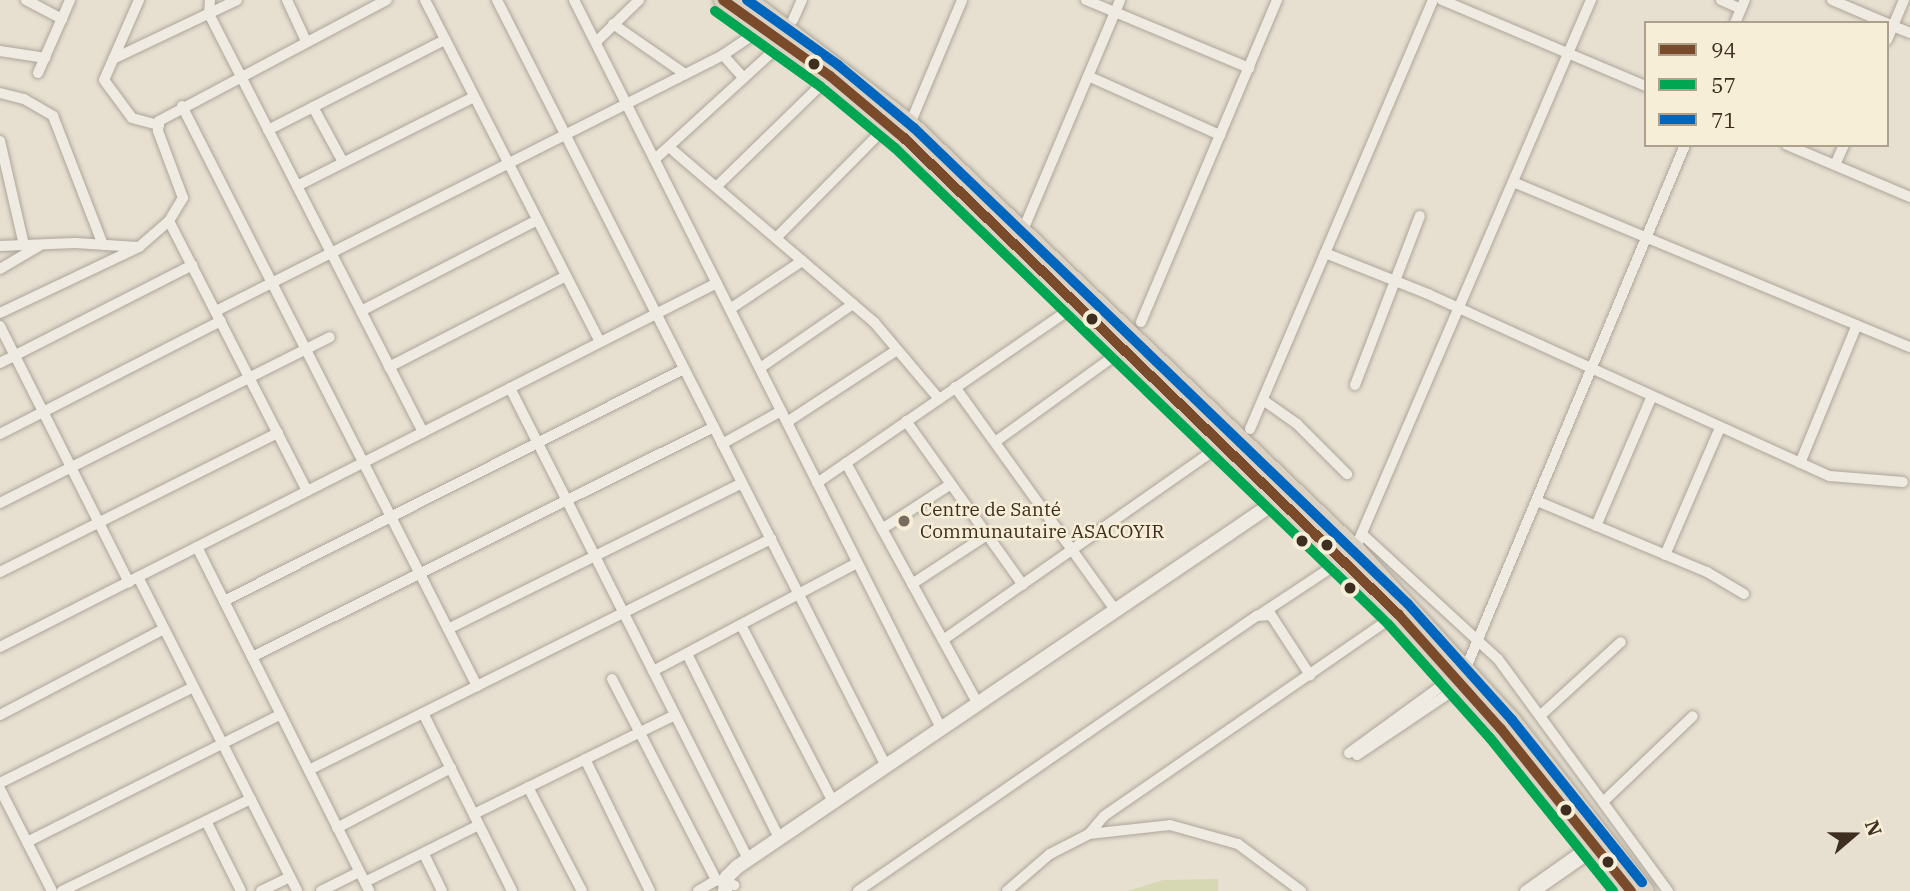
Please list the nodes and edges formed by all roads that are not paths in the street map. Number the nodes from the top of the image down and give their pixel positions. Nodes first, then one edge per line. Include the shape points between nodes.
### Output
1 (26, 0) edge
2 (70, 0) edge
3 (139, 0) edge
4 (210, 0) edge
5 (237, 0) edge
6 (287, 0) edge
7 (387, 0) edge
8 (425, 0) edge
9 (497, 0) edge
10 (574, 0) edge
11 (639, 0) edge
12 (723, 0) edge
13 (748, 0) edge
14 (802, 0) edge
15 (962, 0) edge
16 (1086, 0) edge
17 (1120, 0) edge
18 (1278, 0) edge
19 (1433, 0) edge
20 (1443, 0) edge
21 (1591, 0) edge
22 (1721, 0) edge
23 (1832, 0) edge
24 (1904, 0) edge
25 (1847, 3) edge
26 (1743, 4) edge
27 (1115, 12) junction
28 (209, 14) junction
29 (62, 19) junction
30 (793, 20) dead end
31 (1736, 21) edge
32 (1883, 21) edge
33 (613, 24) junction
34 (1889, 24) edge
35 (764, 27) junction
36 (1910, 33) edge
37 (445, 40) junction
38 (306, 41) junction
39 (596, 42) junction
40 (783, 42) junction
41 (0, 51) edge
42 (1569, 53) junction
43 (723, 55) junction
44 (45, 58) junction
45 (113, 59) junction
46 (1249, 68) junction
47 (38, 73) dead end
48 (240, 74) junction
49 (685, 74) junction
50 (830, 76) junction
51 (1088, 76) junction
52 (744, 78) junction
53 (1644, 85) edge
54 (0, 93) edge
55 (474, 96) junction
56 (626, 103) junction
57 (182, 106) junction
58 (313, 107) junction
59 (910, 124) junction
60 (159, 125) junction
61 (268, 130) junction
62 (881, 132) dead end
63 (565, 134) junction
64 (1220, 135) junction
65 (0, 141) edge
66 (669, 147) junction
67 (1684, 147) edge
68 (1792, 147) edge
69 (1843, 147) edge
70 (655, 159) junction
71 (343, 162) junction
72 (508, 163) junction
73 (1835, 165) junction
74 (1513, 182) junction
75 (297, 186) junction
76 (716, 187) junction
77 (1910, 197) edge
78 (1420, 216) dead end
79 (537, 220) junction
80 (169, 221) junction
81 (1023, 230) junction
82 (1646, 237) junction
83 (776, 238) junction
84 (41, 244) junction
85 (103, 244) junction
86 (24, 245) junction
87 (0, 246) edge
88 (139, 247) junction
89 (331, 253) junction
90 (1325, 253) junction
91 (802, 261) junction
92 (192, 265) junction
93 (0, 269) edge
94 (566, 276) junction
95 (1396, 282) junction
96 (272, 283) junction
97 (717, 283) junction
98 (853, 304) junction
99 (1077, 304) junction
100 (730, 309) junction
101 (1459, 310) junction
102 (360, 311) junction
103 (0, 313) edge
104 (656, 314) junction
105 (219, 316) junction
106 (1141, 322) dead end
107 (1857, 325) junction
108 (0, 326) edge
109 (330, 337) dead end
110 (600, 342) junction
111 (1910, 347) edge
112 (306, 350) junction
113 (897, 350) junction
114 (15, 355) junction
115 (1112, 357) dead end
116 (0, 363) edge
117 (389, 367) junction
118 (760, 368) junction
119 (684, 369) junction
120 (1591, 372) junction
121 (250, 378) junction
122 (1355, 385) dead end
123 (955, 387) junction
124 (510, 388) junction
125 (939, 398) junction
126 (1651, 398) junction
127 (1263, 400) junction
128 (781, 411) junction
129 (43, 412) junction
130 (906, 421) junction
131 (787, 422) junction
132 (714, 427) junction
133 (1720, 428) junction
134 (1250, 429) dead end
135 (423, 432) junction
136 (278, 433) junction
137 (0, 434) edge
138 (995, 442) junction
139 (538, 443) junction
140 (722, 444) junction
141 (1220, 446) junction
142 (363, 463) junction
143 (846, 463) junction
144 (1800, 463) junction
145 (72, 467) junction
146 (1347, 474) dead end
147 (1903, 482) dead end
148 (742, 483) junction
149 (817, 483) junction
150 (951, 484) junction
151 (307, 491) junction
152 (1288, 499) junction
153 (566, 500) junction
154 (1537, 501) junction
155 (0, 503) edge
156 (391, 517) junction
157 (99, 522) junction
158 (1596, 526) junction
159 (882, 529) junction
160 (987, 535) junction
161 (771, 539) junction
162 (1359, 542) junction
163 (197, 547) junction
164 (1073, 550) junction
165 (1665, 555) junction
166 (595, 556) junction
167 (1341, 561) junction
168 (855, 564) junction
169 (0, 572) edge
170 (419, 574) junction
171 (134, 579) junction
172 (912, 584) junction
173 (1023, 585) junction
174 (798, 594) junction
175 (1744, 594) dead end
176 (224, 601) junction
177 (1403, 608) junction
178 (1116, 611) junction
179 (623, 613) junction
180 (1257, 616) junction
181 (741, 625) junction
182 (164, 629) junction
183 (448, 629) junction
184 (943, 640) junction
185 (1479, 640) junction
186 (1621, 642) dead end
187 (0, 647) edge
188 (687, 654) junction
189 (252, 657) junction
190 (653, 671) junction
191 (1310, 675) junction
192 (1464, 677) junction
193 (612, 680) dead end
194 (477, 686) junction
195 (193, 687) junction
196 (978, 704) junction
197 (423, 713) junction
198 (0, 715) edge
199 (281, 715) junction
200 (675, 715) junction
201 (1541, 715) junction
202 (1693, 716) dead end
203 (941, 728) junction
204 (640, 732) junction
205 (222, 744) junction
206 (1351, 755) dead end
207 (585, 759) junction
208 (886, 766) junction
209 (451, 768) junction
210 (309, 771) junction
211 (0, 783) edge
212 (528, 787) junction
213 (0, 789) edge
214 (251, 799) junction
215 (833, 802) junction
216 (1603, 802) junction
217 (474, 814) junction
218 (206, 821) junction
219 (479, 825) junction
220 (337, 828) junction
221 (1089, 834) junction
222 (779, 838) junction
223 (1600, 841) junction
224 (27, 842) junction
225 (424, 854) junction
226 (748, 859) junction
227 (359, 872) junction
228 (290, 877) junction
229 (727, 886) edge
230 (367, 887) edge
231 (52, 891) edge
232 (62, 891) edge
233 (241, 891) edge
234 (261, 891) edge
235 (297, 891) edge
236 (321, 891) edge
237 (442, 891) edge
238 (512, 891) edge
239 (582, 891) edge
240 (650, 891) edge
241 (698, 891) edge
242 (858, 891) edge
243 (1007, 891) edge
244 (1301, 891) edge
245 (1525, 891) edge
246 (1536, 891) edge
247 (1631, 891) edge
248 (1645, 891) edge
249 (1668, 891) edge

1 - 29 street
2 - 29 street
3 - 45 street
4 - 28 street
5 - 28 street
6 - 38 street
7 - 38 street
8 - 37 street
9 - 63 street
10 - 39 street
11 - 33 street
12 - 35 highway
13 - 59 highway
14 - 30 street
15 - 59 street
16 - 27 street
17 - 27 street
18 - 46 street
19 - 90 street
20 - 42 street
21 - 42 street
22 - 26 street
23 - 25 street
24 - 34 street
25 - 32 street
26 - 31 street
27 - 46 street
27 - 51 street
28 - 45 street
28 - 48 street
29 - 44 street
33 - 39 street
33 - 49 street
34 - 36 street
35 - 40 highway
35 - 43 street
37 - 55 street
37 - 58 street
38 - 48 street
39 - 56 street
40 - 50 highway
40 - 52 street
41 - 44 street
42 - 53 street
42 - 74 street
43 - 49 street
43 - 52 street
44 - 47 street
45 - 60 street via 104,80 132,118
46 - 64 street
48 - 57 street
48 - 61 street
49 - 56 street
50 - 76 street
50 - 99 highway via 904,138
51 - 64 street
51 - 81 street
52 - 66 street
54 - 85 street via 24,99 53,116
55 - 71 street
55 - 72 street
56 - 63 street
56 - 70 street
57 - 60 street
57 - 96 street
58 - 61 street
58 - 71 street
59 - 81 highway
60 - 80 street via 183,198
61 - 75 street
62 - 83 street
63 - 72 street
63 - 104 street
64 - 106 street
65 - 86 street
66 - 70 street
66 - 76 street
67 - 82 street
68 - 73 street
69 - 73 street
70 - 97 street
71 - 75 street
72 - 79 street
72 - 89 street
73 - 77 street
74 - 82 street
74 - 101 street
75 - 89 street
76 - 83 street
78 - 95 street
79 - 94 street
79 - 102 street
80 - 88 street
80 - 92 street
81 - 152 highway
82 - 107 street
82 - 120 street
83 - 91 street
84 - 85 street
84 - 86 street
84 - 93 street
85 - 88 street
86 - 87 street
88 - 103 street
89 - 96 street
89 - 102 street
90 - 95 street
90 - 127 street
91 - 98 street
91 - 100 street
92 - 105 street
92 - 114 street
94 - 110 street
94 - 117 street
95 - 101 street
95 - 122 street
96 - 105 street
96 - 112 street
97 - 100 street
97 - 104 street
98 - 113 street
98 - 118 street
99 - 123 street
99 - 141 highway
100 - 118 street
101 - 120 street
101 - 162 street
102 - 117 street
104 - 110 street
104 - 119 street
105 - 121 street
105 - 129 street
107 - 111 street
107 - 144 street
108 - 114 street
109 - 112 street
110 - 124 street
112 - 121 street
112 - 142 street
113 - 125 street
113 - 131 street
114 - 116 street
114 - 129 street
115 - 138 street
117 - 135 street
118 - 128 street
119 - 132 street
119 - 139 street
120 - 126 street
120 - 154 street
121 - 136 street
121 - 145 street
123 - 125 street
123 - 138 street
124 - 135 street
124 - 139 street
125 - 130 street
126 - 133 street
126 - 158 street
127 - 134 street
127 - 146 street via 1297,424
128 - 131 street
128 - 140 street
129 - 137 street
129 - 145 street
130 - 143 street
130 - 150 street
131 - 149 street
132 - 140 street
132 - 153 street
133 - 144 street
133 - 165 street
135 - 142 street
136 - 151 street
136 - 157 street
138 - 164 street
139 - 153 street
139 - 156 street
140 - 148 street
141 - 152 highway
141 - 164 street
142 - 151 street
142 - 156 street
143 - 149 street
143 - 159 street
144 - 147 street via 1830,476
145 - 155 street
145 - 157 street
148 - 161 street
148 - 166 street
149 - 168 street
150 - 159 street
150 - 160 street
151 - 163 street
152 - 162 highway
152 - 167 highway
152 - 178 street
152 - 229 street
153 - 166 street
153 - 170 street
154 - 158 street
154 - 185 street
156 - 170 street
156 - 176 street
157 - 169 street
157 - 171 street
158 - 165 street
159 - 172 street
160 - 172 street
160 - 173 street
161 - 174 street
161 - 179 street
162 - 177 highway
162 - 185 street
163 - 171 street
163 - 176 street
164 - 173 street
164 - 178 street
165 - 175 street
166 - 179 street
166 - 183 street
167 - 177 highway
167 - 180 street
168 - 174 street
168 - 203 street
170 - 183 street
170 - 189 street
171 - 182 street
171 - 187 street
172 - 184 street
173 - 184 street
174 - 181 street
174 - 208 street
176 - 189 street
177 - 191 street
177 - 192 highway
178 - 196 street
179 - 190 street
179 - 194 street
180 - 191 street via 1271,615
180 - 242 street
181 - 188 street
181 - 215 street
182 - 195 street
182 - 198 street
183 - 194 street
184 - 196 street
185 - 192 street
185 - 201 street
186 - 201 street
188 - 190 street
188 - 222 street
189 - 199 street
190 - 200 street
191 - 221 street via 1104,816
192 - 206 street
192 - 223 highway
193 - 204 street
194 - 197 street
195 - 205 street
195 - 211 street
196 - 203 street
197 - 209 street
197 - 210 street
199 - 205 street
199 - 210 street
200 - 204 street
200 - 226 street
201 - 216 street
202 - 216 street
203 - 208 street
204 - 207 street
204 - 229 street
205 - 214 street
205 - 224 street
207 - 212 street
207 - 240 street
208 - 215 street
209 - 217 street
209 - 220 street
210 - 220 street
212 - 217 street
212 - 239 street
213 - 224 street
214 - 218 street
214 - 228 street
215 - 222 street
216 - 249 street
217 - 219 street
218 - 232 street
218 - 233 street
219 - 225 street
219 - 238 street
220 - 227 street
221 - 243 street via 1050,855
221 - 244 street via 1170,825 1219,835 1255,854
222 - 226 street
223 - 245 street
223 - 246 street
223 - 247 highway
223 - 248 highway
224 - 231 street
225 - 230 street
225 - 237 street
226 - 229 street
227 - 230 street
227 - 236 street
228 - 234 street
228 - 235 street
229 - 241 street

